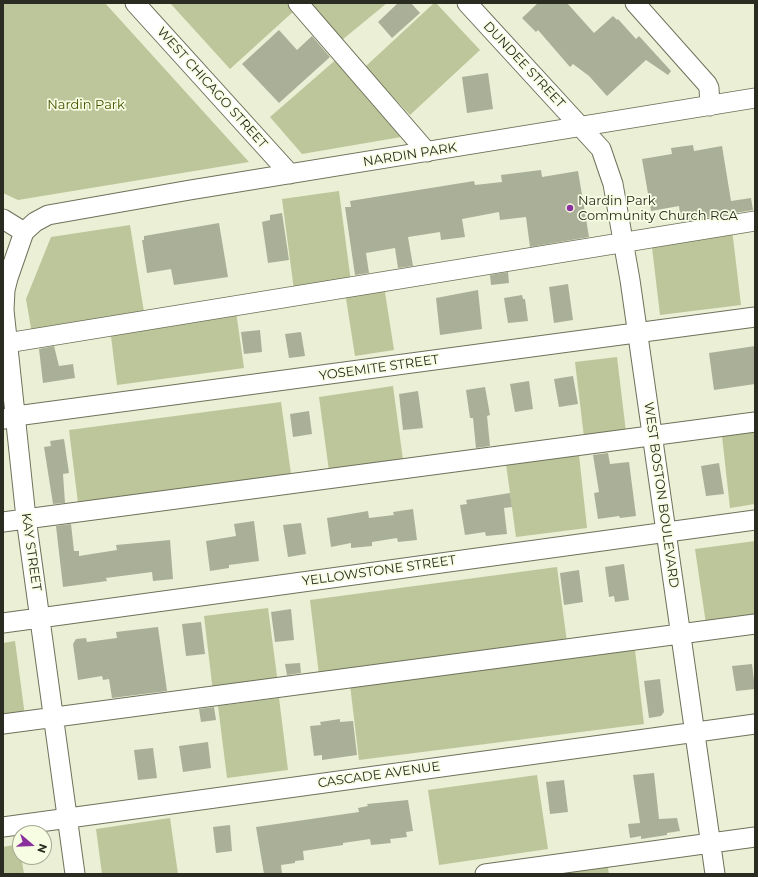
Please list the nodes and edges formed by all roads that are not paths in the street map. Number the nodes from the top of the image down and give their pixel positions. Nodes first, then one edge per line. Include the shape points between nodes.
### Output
1 (135, 3) edge
2 (298, 3) edge
3 (467, 3) edge
4 (635, 3) edge
5 (755, 98) edge
6 (710, 106) junction
7 (581, 127) junction
8 (427, 152) junction
9 (290, 174) junction
10 (3, 219) edge
11 (755, 221) edge
12 (24, 232) junction
13 (623, 242) junction
14 (755, 317) edge
15 (638, 333) junction
16 (6, 347) edge
17 (9, 418) edge
18 (755, 422) edge
19 (652, 436) junction
20 (26, 518) junction
21 (755, 520) edge
22 (3, 522) edge
23 (666, 532) junction
24 (40, 618) junction
25 (3, 623) edge
26 (755, 624) edge
27 (680, 634) junction
28 (54, 716) junction
29 (3, 724) edge
30 (755, 724) edge
31 (694, 732) junction
32 (68, 818) junction
33 (3, 827) edge
34 (755, 837) edge
35 (710, 844) junction
36 (75, 874) edge
37 (485, 874) edge
38 (715, 874) edge

1 - 9 street, WEST CHICAGO STREET
2 - 8 street
3 - 7 street, DUNDEE STREET
4 - 6 street via 707,84
5 - 6 street, NARDIN PARK
6 - 7 street, NARDIN PARK
7 - 8 street, NARDIN PARK
7 - 13 street, WEST BOSTON BOULEVARD via 601,149 610,171
8 - 9 street, NARDIN PARK
9 - 12 street, NARDIN PARK via 48,215 34,222
10 - 12 street
11 - 13 street
12 - 16 street, KAY STREET via 5,290
13 - 15 street, WEST BOSTON BOULEVARD
13 - 16 street
14 - 15 street, YOSEMITE STREET
15 - 17 street, YOSEMITE STREET
15 - 19 street, WEST BOSTON BOULEVARD
16 - 17 street, KAY STREET
17 - 20 street, KAY STREET
18 - 19 street
19 - 20 street
19 - 23 street, WEST BOSTON BOULEVARD
20 - 22 street
20 - 24 street, KAY STREET
21 - 23 street, YELLOWSTONE STREET
23 - 24 street, YELLOWSTONE STREET
23 - 27 street, WEST BOSTON BOULEVARD
24 - 25 street, YELLOWSTONE STREET
24 - 28 street, KAY STREET
26 - 27 street
27 - 28 street
27 - 31 street, WEST BOSTON BOULEVARD
28 - 29 street
28 - 32 street, KAY STREET
30 - 31 street, CASCADE AVENUE
31 - 32 street, CASCADE AVENUE
31 - 35 street, WEST BOSTON BOULEVARD
32 - 33 street, CASCADE AVENUE
32 - 36 street, KAY STREET
34 - 35 street
35 - 37 street
35 - 38 street, WEST BOSTON BOULEVARD

